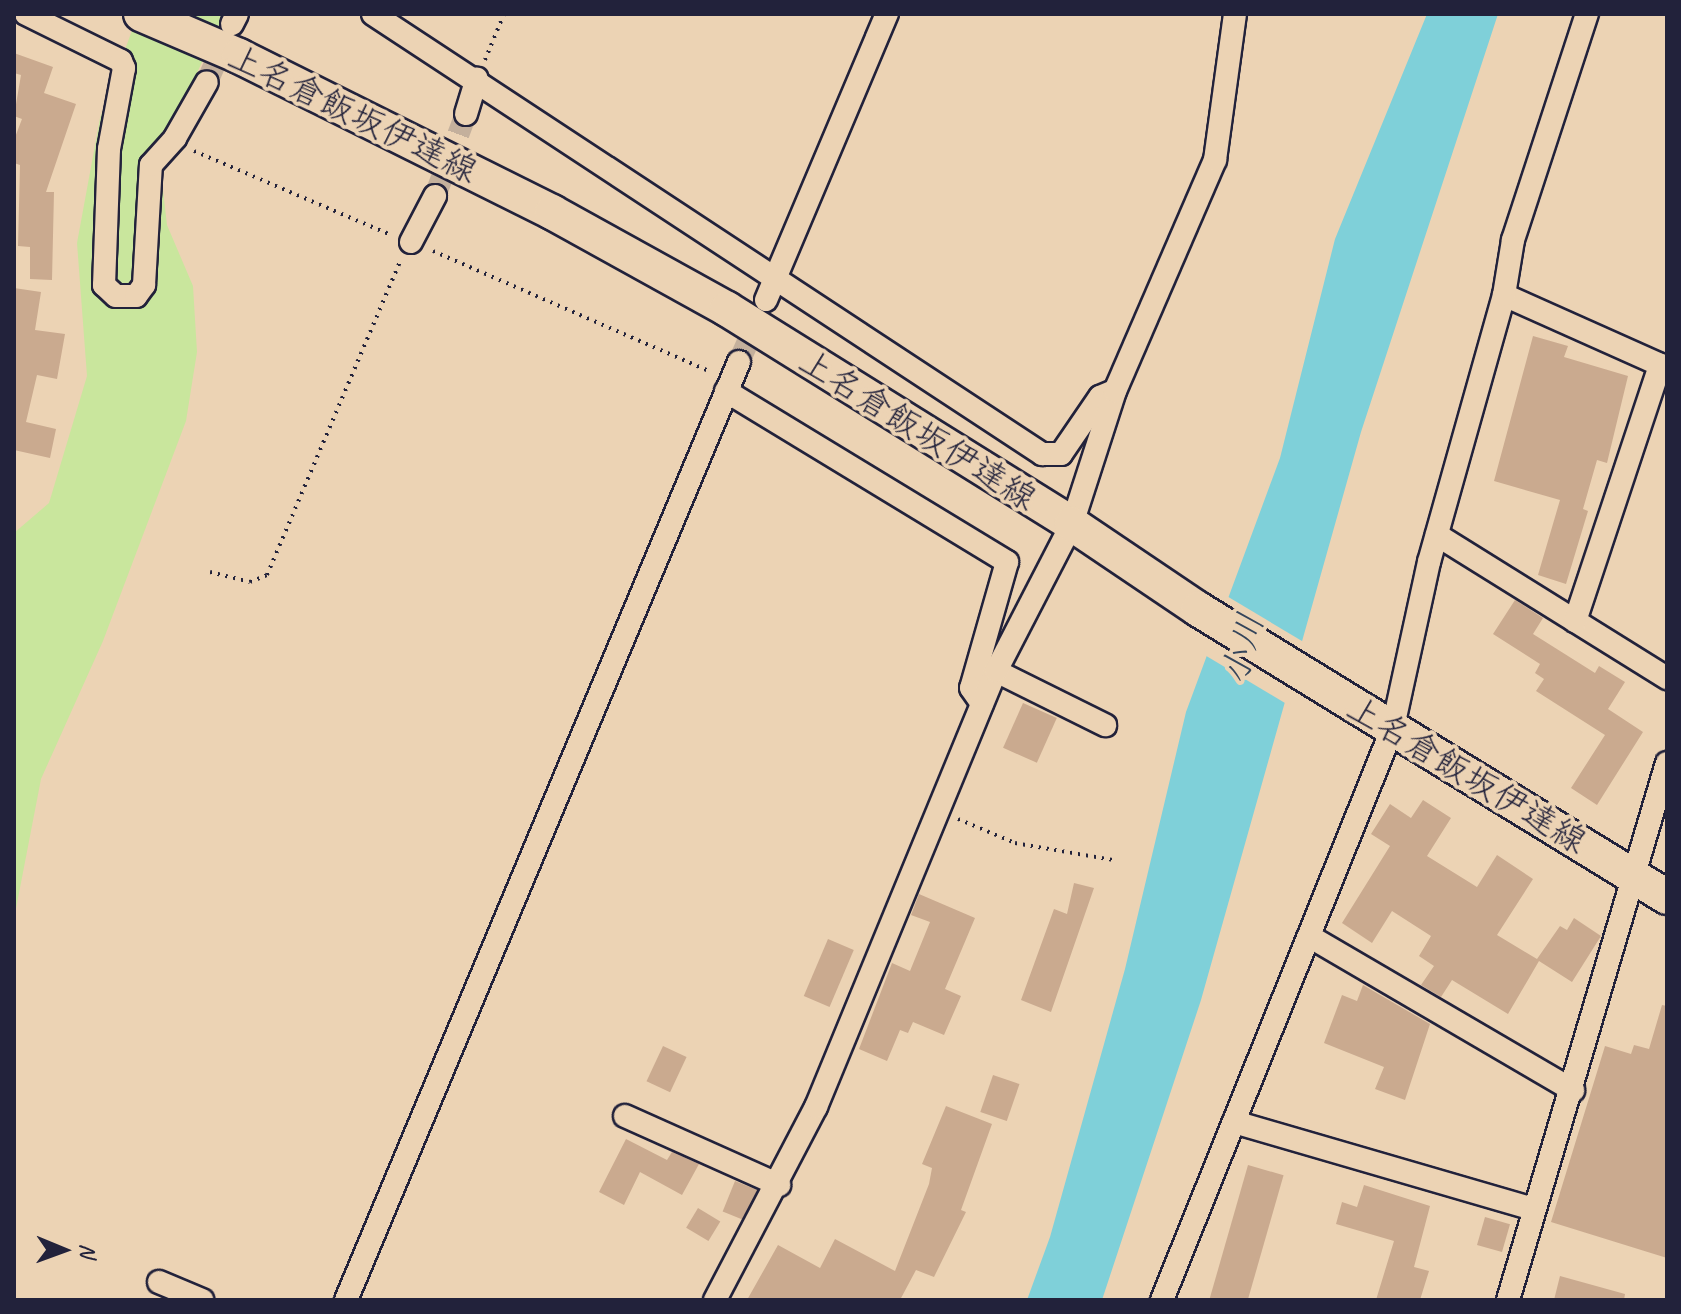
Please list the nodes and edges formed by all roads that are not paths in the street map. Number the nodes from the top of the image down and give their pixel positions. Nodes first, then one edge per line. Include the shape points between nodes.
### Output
1 (26, 14) edge
2 (141, 14) edge
3 (373, 14) edge
4 (887, 14) edge
5 (1235, 14) edge
6 (1587, 14) edge
7 (477, 79) junction
8 (207, 82) tunnel mouth
9 (466, 114) tunnel mouth
10 (435, 196) tunnel mouth
11 (411, 242) road end
12 (770, 290) junction
13 (1504, 295) junction
14 (1664, 366) edge
15 (1115, 391) junction
16 (1072, 524) junction
17 (1437, 535) junction
18 (1575, 621) junction
19 (996, 671) junction
20 (1667, 678) edge
21 (982, 704) junction
22 (1381, 721) junction
23 (1105, 725) dead end
24 (1667, 763) edge
25 (1634, 877) junction
26 (1667, 897) edge
27 (1309, 936) junction
28 (1573, 1090) junction
29 (625, 1116) dead end
30 (1234, 1122) junction
31 (779, 1185) junction
32 (1533, 1209) junction
33 (159, 1282) dead end
34 (202, 1300) edge
35 (346, 1300) edge
36 (715, 1300) edge
37 (1162, 1300) edge
38 (1508, 1300) edge

1 - 8 street via 121,61 124,68 109,149 104,285 116,296 136,296 144,285 151,165 175,138
2 - 16 main road, 上名倉飯坂伊達線 via 239,56 552,212 727,309
3 - 7 street
4 - 12 street
5 - 15 street via 1215,160
6 - 13 street via 1513,240
7 - 9 street
7 - 12 street
10 - 11 street
12 - 15 street via 1042,454 1061,454 1100,397
13 - 14 street
13 - 17 street
14 - 18 street
15 - 16 street
16 - 19 street
16 - 22 main road, 上名倉飯坂伊達線
17 - 18 street
17 - 22 street
18 - 20 street
19 - 21 street
19 - 23 street
21 - 31 street
21 - 35 street via 971,688 1007,562 731,378
22 - 25 main road, 上名倉飯坂伊達線
22 - 27 street
24 - 25 street
25 - 26 main road, 上名倉飯坂伊達線
25 - 28 street
27 - 28 street
27 - 30 street
28 - 32 street
29 - 31 street
30 - 32 street
30 - 37 street
31 - 36 street
32 - 38 street
33 - 34 street

